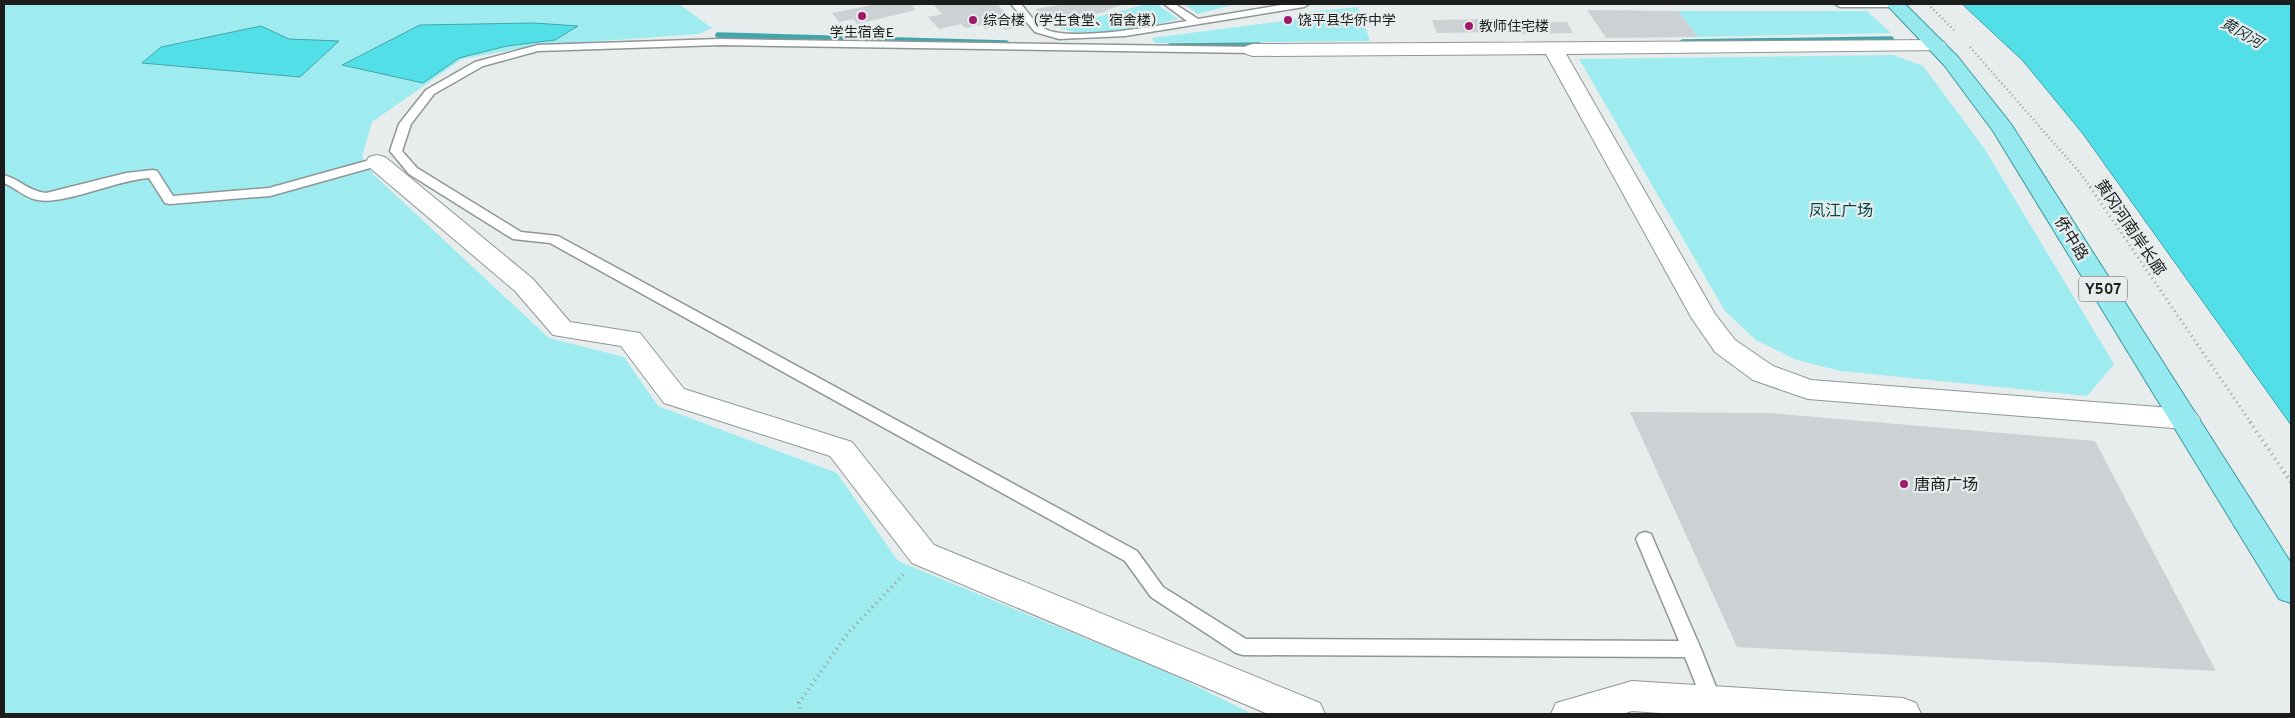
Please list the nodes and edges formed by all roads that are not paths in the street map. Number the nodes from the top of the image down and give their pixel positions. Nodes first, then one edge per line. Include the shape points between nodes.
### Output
1 (1016, 4) edge
2 (1169, 4) edge
3 (1304, 4) edge
4 (1840, 4) edge
5 (1896, 4) edge
6 (1292, 5) edge
7 (1195, 22) junction
8 (1946, 39) junction
9 (1553, 49) junction
10 (1253, 50) joint
11 (377, 162) joint
12 (4, 179) edge
13 (2185, 419) junction
14 (1645, 539) dead end
15 (2291, 590) edge
16 (1692, 649) junction
17 (1712, 702) junction
18 (1307, 714) edge
19 (1569, 714) edge
20 (1903, 714) edge

1 - 7 lane via 1042,33 1060,37 1145,31
2 - 7 lane
3 - 6 lane
4 - 5 lane
5 - 8 main road, 侨中路 / Y507
6 - 7 lane
8 - 9 street
8 - 13 main road, 侨中路 / Y507
9 - 10 street
9 - 13 street via 1704,317 1725,346 1763,373 1808,389
10 - 16 lane via 720,42 538,48 479,64 430,92 405,124 396,151 413,171 518,236 553,239 1131,556 1157,592 1243,647
11 - 12 lane via 270,192 179,200 170,200 153,174 134,174 43,197
11 - 18 street via 524,285 562,329 630,339 674,396 841,449 923,554
13 - 15 main road, 侨中路 / Y507
14 - 16 lane
16 - 17 lane
17 - 19 street via 1632,696
17 - 20 street

